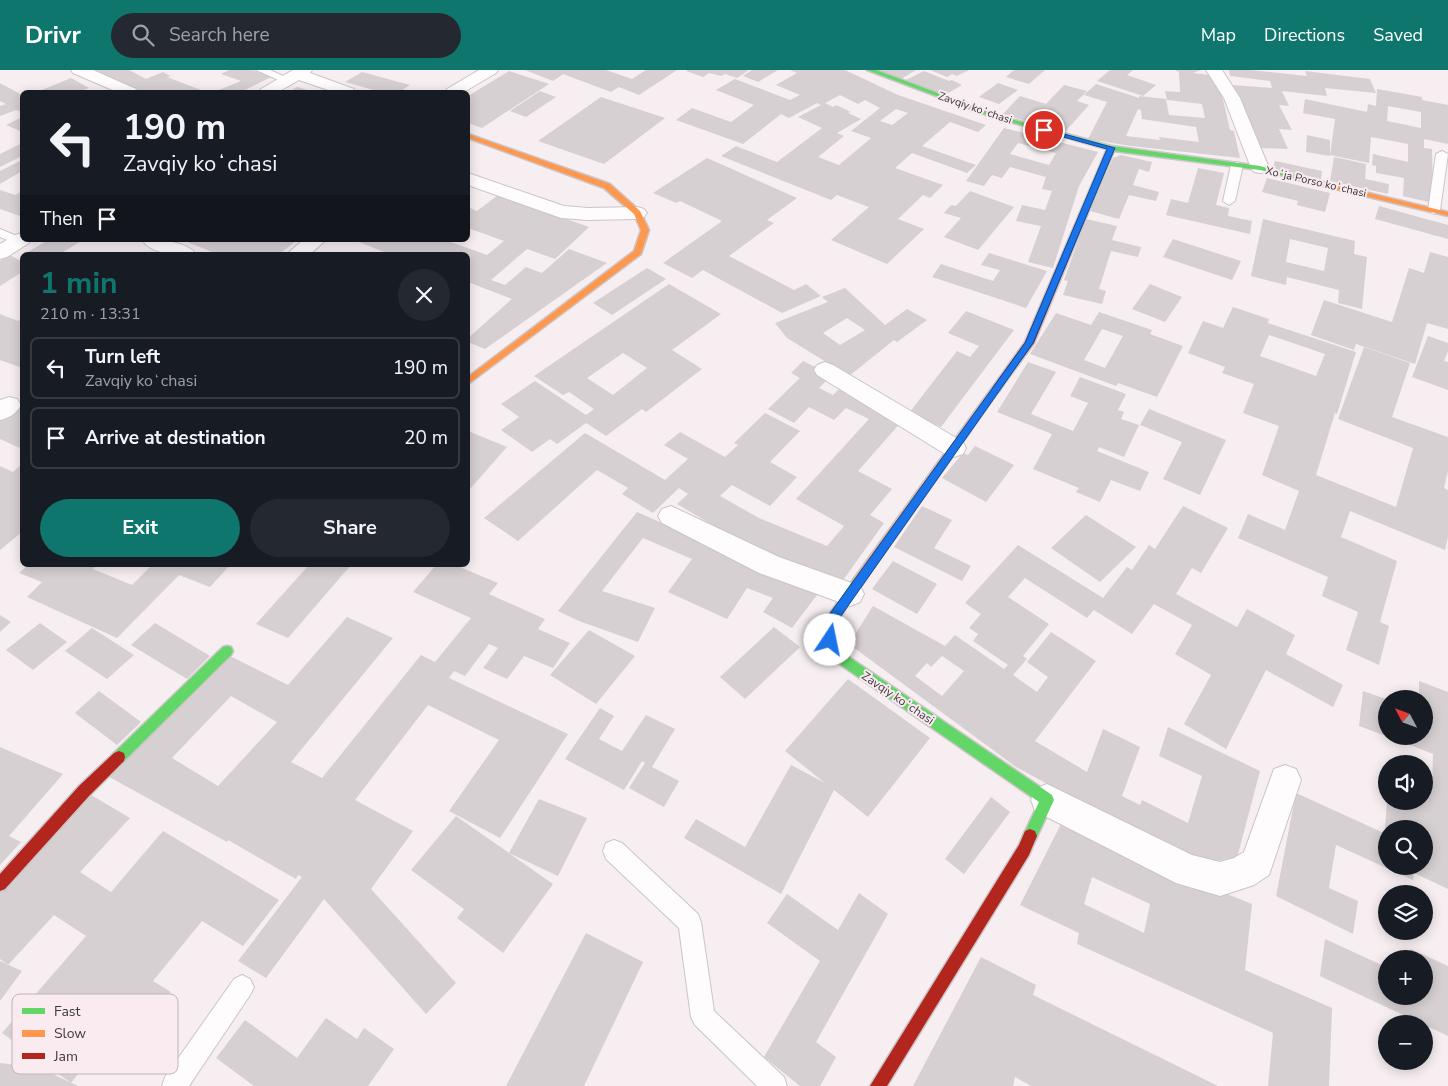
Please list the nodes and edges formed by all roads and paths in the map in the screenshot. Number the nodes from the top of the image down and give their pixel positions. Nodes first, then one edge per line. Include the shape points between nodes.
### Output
1 (79, 70) edge
2 (261, 70) edge
3 (490, 70) edge
4 (870, 70) edge
5 (1214, 70) edge
6 (296, 75) edge
7 (125, 90) edge
8 (270, 90) edge
9 (342, 90) edge
10 (456, 90) edge
11 (470, 137) edge
12 (1111, 148) junction
13 (1442, 154) dead end
14 (1237, 165) junction
15 (1260, 168) junction
16 (470, 181) edge
17 (1229, 201) dead end
18 (1434, 210) junction
19 (637, 212) junction
20 (1448, 214) edge
21 (0, 233) edge
22 (20, 240) edge
23 (20, 241) edge
24 (157, 242) edge
25 (313, 242) edge
26 (180, 252) edge
27 (300, 252) edge
28 (0, 253) edge
29 (825, 370) dead end
30 (470, 379) edge
31 (954, 448) junction
32 (671, 516) dead end
33 (850, 594) junction
34 (227, 651) dead end
35 (1285, 780) dead end
36 (1048, 800) junction
37 (614, 851) dead end
38 (0, 884) edge
39 (242, 987) dead end
40 (174, 1086) edge
41 (775, 1086) edge
42 (878, 1086) edge

1 - 7 street
2 - 6 lane
3 - 10 street
4 - 12 street, Zavqiy koʻchasi via 994,116
5 - 15 street, Xoʻja Porso koʻchasi via 1232,98
6 - 8 street
6 - 9 street
11 - 19 street via 607,186
12 - 14 street, Zavqiy koʻchasi
12 - 31 street, Zavqiy koʻchasi via 1029,343
13 - 18 lane
14 - 15 street, Zavqiy koʻchasi
14 - 17 lane
15 - 18 street, Xoʻja Porso koʻchasi
16 - 19 street via 561,212
18 - 20 street, Xoʻja Porso koʻchasi
19 - 30 street via 645,230 638,252
21 - 22 lane
23 - 28 street
24 - 26 street
25 - 27 street
29 - 31 street
31 - 33 street, Zavqiy koʻchasi
32 - 33 street via 769,565
33 - 36 street, Zavqiy koʻchasi via 830,622 830,640 842,659
34 - 38 street via 84,791
35 - 36 street via 1256,863 1242,873 1220,879 1188,871
36 - 42 street via 1024,850
37 - 41 lane via 690,922 703,1017
39 - 40 lane

